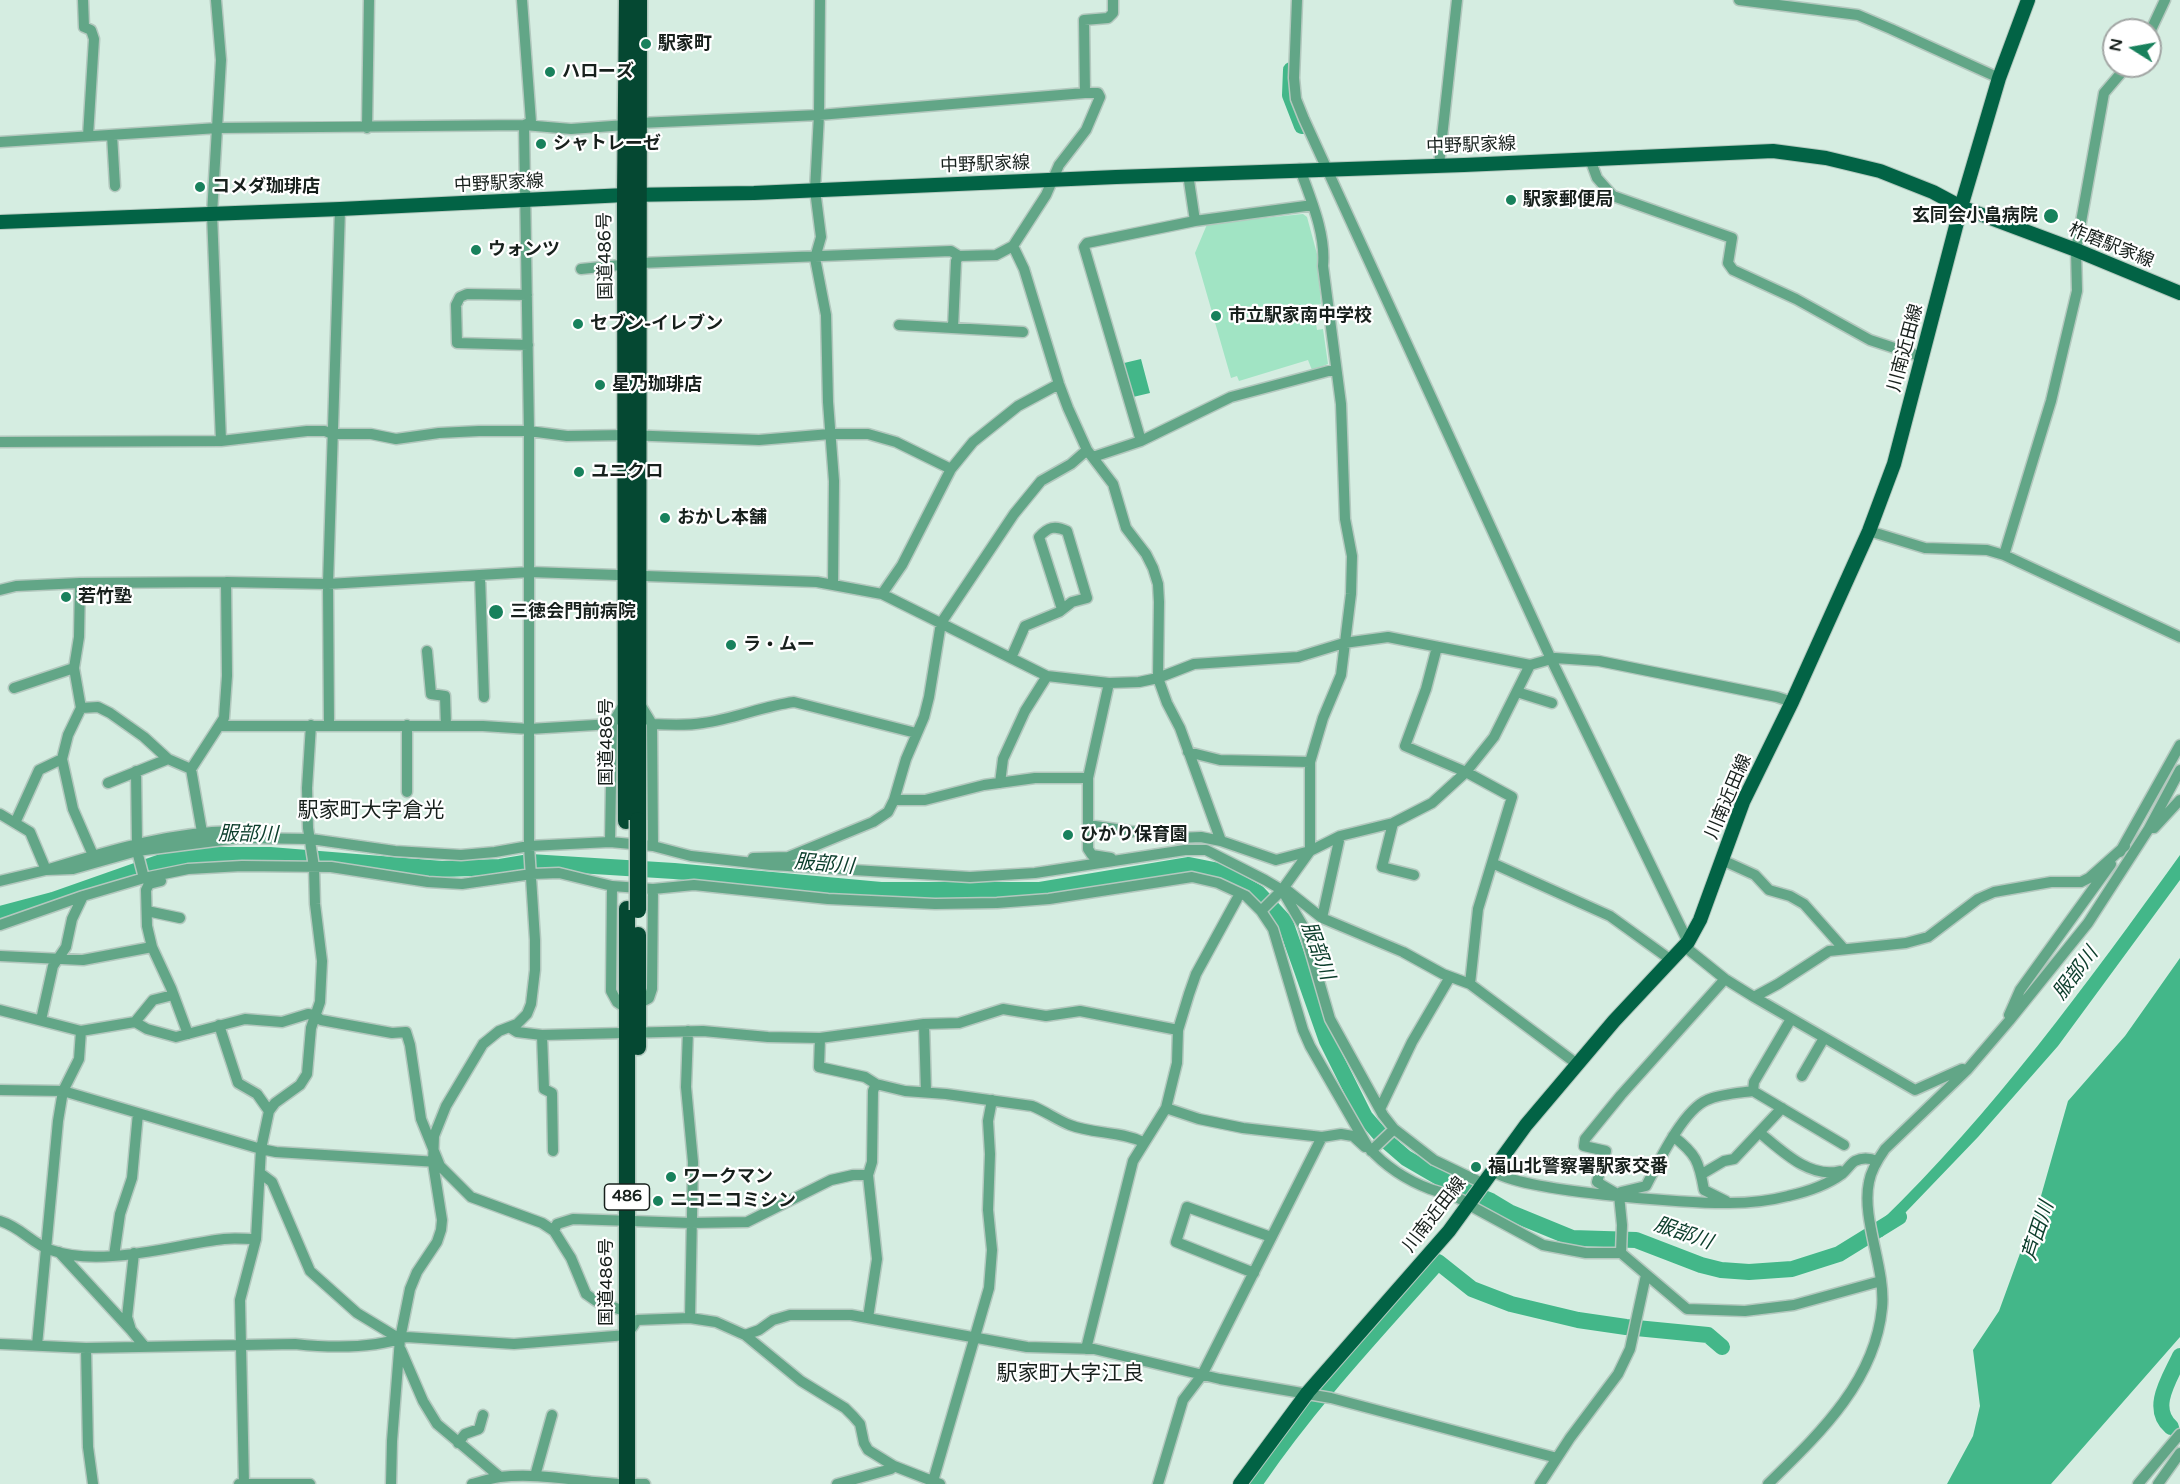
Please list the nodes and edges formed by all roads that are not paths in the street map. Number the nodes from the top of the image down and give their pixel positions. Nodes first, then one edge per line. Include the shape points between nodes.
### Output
1 (83, 0) edge
2 (216, 0) edge
3 (369, 0) edge
4 (522, 0) edge
5 (627, 0) edge
6 (639, 0) edge
7 (820, 0) edge
8 (1113, 0) edge
9 (1297, 0) edge
10 (1457, 0) edge
11 (1739, 0) edge
12 (2028, 0) edge
13 (2165, 0) edge
14 (2157, 18) edge
15 (1999, 78) junction
16 (2117, 78) edge
17 (1085, 93) junction
18 (819, 115) junction
19 (632, 124) junction
20 (524, 125) junction
21 (218, 128) junction
22 (367, 128) junction
23 (112, 135) junction
24 (88, 136) junction
25 (0, 142) edge
26 (1590, 159) junction
27 (1439, 165) junction
28 (1323, 169) junction
29 (1300, 170) junction
30 (1188, 174) junction
31 (1051, 179) junction
32 (115, 186) dead end
33 (815, 190) junction
34 (633, 195) junction
35 (526, 201) junction
36 (1312, 205) junction
37 (1961, 207) junction
38 (340, 209) junction
39 (212, 214) junction
40 (1196, 221) junction
41 (0, 222) edge
42 (1013, 246) junction
43 (2076, 250) junction
44 (958, 256) junction
45 (815, 258) junction
46 (633, 263) junction
47 (581, 269) dead end
48 (2180, 293) edge
49 (527, 295) junction
50 (899, 324) dead end
51 (954, 328) junction
52 (1023, 332) dead end
53 (528, 345) junction
54 (1922, 357) junction
55 (1336, 369) junction
56 (1059, 384) junction
57 (530, 431) junction
58 (332, 434) junction
59 (830, 434) junction
60 (632, 436) junction
61 (221, 441) junction
62 (1141, 441) junction
63 (0, 442) edge
64 (1090, 454) junction
65 (951, 469) junction
66 (1869, 531) junction
67 (2004, 555) junction
68 (530, 572) junction
69 (480, 575) junction
70 (632, 575) junction
71 (226, 582) junction
72 (80, 583) junction
73 (328, 584) junction
74 (832, 584) junction
75 (0, 590) edge
76 (882, 594) junction
77 (1062, 609) junction
78 (941, 623) junction
79 (2180, 637) edge
80 (1344, 644) junction
81 (1437, 647) junction
82 (428, 651) dead end
83 (1011, 658) junction
84 (1551, 659) junction
85 (1530, 665) junction
86 (74, 668) junction
87 (1047, 676) junction
88 (1158, 678) junction
89 (1109, 683) junction
90 (14, 688) dead end
91 (1517, 693) junction
92 (484, 697) dead end
93 (632, 702) junction
94 (1792, 702) junction
95 (1552, 703) dead end
96 (81, 708) junction
97 (311, 724) junction
98 (612, 724) junction
99 (652, 724) junction
100 (329, 725) junction
101 (407, 725) junction
102 (219, 726) junction
103 (446, 726) junction
104 (529, 729) junction
105 (915, 733) junction
106 (2180, 745) edge
107 (1188, 752) junction
108 (62, 759) junction
109 (168, 759) junction
110 (1310, 762) junction
111 (191, 769) junction
112 (2180, 770) edge
113 (136, 771) junction
114 (1466, 772) junction
115 (1088, 778) junction
116 (108, 783) dead end
117 (1000, 783) junction
118 (407, 792) dead end
119 (894, 800) junction
120 (2180, 800) edge
121 (0, 814) edge
122 (15, 823) junction
123 (1393, 823) junction
124 (1088, 825) junction
125 (2148, 830) junction
126 (202, 832) junction
127 (1340, 836) junction
128 (238, 838) junction
129 (310, 839) junction
130 (1221, 841) junction
131 (610, 842) junction
132 (529, 846) junction
133 (653, 846) junction
134 (2125, 846) junction
135 (137, 849) junction
136 (1310, 851) junction
137 (93, 855) junction
138 (1120, 860) junction
139 (1722, 860) junction
140 (733, 861) junction
141 (1492, 863) junction
142 (314, 865) junction
143 (46, 870) junction
144 (172, 873) junction
145 (532, 874) junction
146 (1414, 875) dead end
147 (144, 878) junction
148 (0, 881) edge
149 (1218, 883) junction
150 (612, 886) junction
151 (653, 889) junction
152 (1280, 892) junction
153 (83, 896) junction
154 (1237, 899) junction
155 (147, 911) junction
156 (1261, 911) junction
157 (180, 918) dead end
158 (1322, 918) junction
159 (0, 925) edge
160 (1688, 942) junction
161 (152, 947) junction
162 (1844, 949) junction
163 (0, 956) edge
164 (60, 958) junction
165 (1671, 960) junction
166 (1450, 977) junction
167 (1725, 979) junction
168 (1470, 984) junction
169 (173, 995) junction
170 (1754, 997) junction
171 (632, 1006) junction
172 (0, 1010) edge
173 (315, 1015) junction
174 (1791, 1019) junction
175 (41, 1020) junction
176 (2009, 1021) junction
177 (135, 1022) junction
178 (924, 1024) junction
179 (219, 1025) junction
180 (509, 1027) junction
181 (1178, 1030) junction
182 (81, 1031) junction
183 (688, 1031) junction
184 (632, 1032) junction
185 (188, 1034) junction
186 (542, 1035) junction
187 (820, 1038) junction
188 (1824, 1038) junction
189 (1577, 1064) junction
190 (1967, 1070) junction
191 (1802, 1076) dead end
192 (876, 1084) junction
193 (0, 1090) edge
194 (1753, 1090) junction
195 (63, 1092) junction
196 (926, 1092) junction
197 (992, 1100) junction
198 (1166, 1108) junction
199 (1782, 1108) junction
200 (1380, 1109) junction
201 (269, 1111) junction
202 (138, 1113) junction
203 (1393, 1130) junction
204 (1760, 1133) junction
205 (1673, 1136) junction
206 (1322, 1137) junction
207 (431, 1138) junction
208 (1143, 1142) junction
209 (1844, 1145) dead end
210 (1372, 1148) junction
211 (261, 1149) junction
212 (553, 1151) dead end
213 (435, 1159) junction
214 (1877, 1161) junction
215 (1492, 1170) junction
216 (1846, 1171) junction
217 (260, 1173) junction
218 (1702, 1174) junction
219 (868, 1175) junction
220 (1481, 1185) junction
221 (1618, 1194) junction
222 (258, 1199) junction
223 (281, 1203) junction
224 (1470, 1203) junction
225 (1730, 1203) junction
226 (0, 1221) edge
227 (633, 1221) junction
228 (691, 1223) junction
229 (554, 1231) junction
230 (1271, 1238) junction
231 (256, 1239) junction
232 (45, 1247) junction
233 (1621, 1251) junction
234 (58, 1252) junction
235 (134, 1253) junction
236 (114, 1256) junction
237 (1254, 1273) junction
238 (1646, 1275) junction
239 (1880, 1277) junction
240 (632, 1315) junction
241 (690, 1318) junction
242 (868, 1318) junction
243 (131, 1330) junction
244 (627, 1335) junction
245 (745, 1335) junction
246 (974, 1337) junction
247 (0, 1344) edge
248 (240, 1344) junction
249 (400, 1344) junction
250 (37, 1345) junction
251 (146, 1347) junction
252 (86, 1348) junction
253 (1086, 1348) junction
254 (1202, 1375) junction
255 (1308, 1392) junction
256 (483, 1415) dead end
257 (552, 1415) dead end
258 (2180, 1434) edge
259 (458, 1443) junction
260 (2180, 1454) edge
261 (1557, 1458) junction
262 (894, 1466) junction
263 (535, 1476) junction
264 (500, 1477) junction
265 (919, 1480) edge
266 (937, 1483) edge
267 (93, 1484) edge
268 (239, 1484) edge
269 (244, 1484) edge
270 (310, 1484) edge
271 (391, 1484) edge
272 (472, 1484) edge
273 (633, 1484) edge
274 (837, 1484) edge
275 (1158, 1484) edge
276 (1240, 1484) edge
277 (1540, 1484) edge
278 (1768, 1484) edge
279 (2138, 1484) edge
280 (2158, 1484) edge

1 - 24 street via 84,27 91,30 94,39
2 - 21 street via 220,60
3 - 22 street
4 - 20 street via 531,122
5 - 19 highway, 国道486号 / 486
6 - 19 highway, 国道486号 / 486
7 - 18 street
8 - 17 street via 1113,13 1108,18 1084,20
9 - 28 street via 1296,99
10 - 27 street
11 - 15 street via 1858,15
12 - 15 main road, 川南近田線
13 - 14 street
15 - 37 main road, 川南近田線
16 - 43 street via 2104,93
17 - 18 street
17 - 31 street via 1100,96 1086,130
18 - 19 street
18 - 33 street
19 - 20 street via 571,129
19 - 34 highway, 国道486号 / 486
20 - 22 street
20 - 35 street
21 - 22 street
21 - 23 street
21 - 39 street
23 - 24 street
23 - 32 street
24 - 25 street
26 - 27 main road, 中野駅家線
26 - 37 main road, 中野駅家線 via 1784,152 1880,171
26 - 54 street via 1597,178 1613,196 1732,238 1728,263 1733,270 1870,340
27 - 28 main road, 中野駅家線
28 - 29 main road, 中野駅家線
28 - 84 street
29 - 30 main road, 中野駅家線
29 - 36 street
30 - 31 main road, 中野駅家線
30 - 40 street
31 - 33 main road, 中野駅家線
31 - 42 street via 1046,195
33 - 34 main road, 中野駅家線
33 - 45 street via 821,237
34 - 35 main road, 中野駅家線
34 - 46 highway, 国道486号 / 486
35 - 38 main road, 中野駅家線
35 - 49 street
36 - 40 street
36 - 55 street via 1325,250 1323,266
37 - 43 main road, 柞磨駅家線
37 - 54 main road, 川南近田線
38 - 39 main road, 中野駅家線
38 - 58 street
39 - 41 main road, 中野駅家線
39 - 61 street
40 - 62 street via 1087,243 1084,247
42 - 44 street via 996,255
42 - 56 street via 1024,269
43 - 48 main road, 柞磨駅家線
43 - 67 street via 2077,291 2062,357
44 - 45 street via 951,251
44 - 51 street
45 - 46 street
45 - 59 street via 826,315
46 - 47 street
46 - 60 highway, 国道486号 / 486
49 - 53 street
49 - 53 street via 467,294 456,305 457,343
50 - 51 street
51 - 52 street
53 - 57 street
54 - 66 main road, 川南近田線 via 1894,464
55 - 62 street via 1231,397
55 - 80 street via 1343,441 1344,519 1352,556
56 - 64 street
56 - 65 street via 1018,406 973,442
57 - 58 street via 439,433 396,439 371,434
57 - 60 street via 567,436
57 - 68 street
58 - 61 street via 307,431
58 - 73 street
59 - 60 street via 759,440
59 - 65 street via 868,434 896,442
59 - 74 street via 834,481
60 - 70 highway, 国道486号 / 486
61 - 63 street
62 - 64 street
64 - 78 street via 1041,481 1014,514
64 - 88 street via 1113,484 1126,528 1146,554 1158,584
65 - 76 street via 902,565
66 - 67 street via 1925,548 1987,550
66 - 94 main road, 川南近田線
67 - 79 street
68 - 69 street
68 - 70 street
68 - 104 street
69 - 73 street
69 - 92 street
70 - 74 street
70 - 93 highway, 国道486号 / 486
71 - 72 street
71 - 73 street
71 - 102 street via 227,676 224,718
72 - 75 street
72 - 86 street
73 - 100 street
74 - 76 street
76 - 78 street
77 - 77 street via 1087,598 1067,531 1058,526 1046,529 1039,537
77 - 83 street via 1025,626
78 - 83 street
78 - 105 street via 929,697
80 - 81 street via 1388,637
80 - 88 street via 1298,657 1194,664
80 - 110 street via 1341,675
81 - 85 street
81 - 114 street via 1405,746
82 - 103 street via 431,694 445,696
83 - 87 street
84 - 85 street
84 - 94 street via 1599,661
84 - 160 street
85 - 91 street
86 - 90 street
86 - 96 street
87 - 89 street
87 - 117 street via 1025,711 1003,759
88 - 89 street
88 - 107 street
89 - 115 street
91 - 95 street
91 - 114 street via 1494,737
93 - 98 street
93 - 99 street
93 - 171 highway, 国道486号 / 486
94 - 139 main road, 川南近田線 via 1743,802
96 - 108 street
96 - 109 street via 98,707 110,713 144,736
97 - 100 street
97 - 102 street
97 - 129 street via 307,788
98 - 104 street
98 - 131 street
99 - 105 street via 705,723 794,702
99 - 133 street
100 - 101 street
101 - 103 street
101 - 118 street
102 - 111 street
103 - 104 street
104 - 132 street
105 - 119 street
106 - 134 street
107 - 110 street via 1220,760
107 - 130 street
108 - 122 street via 39,770
108 - 137 street via 72,809
109 - 111 street
109 - 113 street
110 - 136 street
111 - 126 street
112 - 125 street
113 - 116 street
113 - 135 street
114 - 123 street via 1432,803
114 - 141 street via 1512,797
115 - 117 street via 1035,778
115 - 124 street
117 - 119 street via 925,800
119 - 140 street via 888,812 873,822 788,857
120 - 125 street
121 - 122 street
122 - 143 street via 30,832
123 - 127 street
123 - 146 street via 1382,867
124 - 130 street
124 - 138 street via 1092,855
125 - 176 street via 2088,923
126 - 128 street via 234,831
126 - 135 street
127 - 136 street
127 - 158 street
128 - 129 street
128 - 135 street
129 - 132 street via 427,854 484,853
129 - 142 street
130 - 136 street via 1275,860
131 - 132 street
131 - 133 street
132 - 145 street
133 - 140 street
134 - 162 street via 2081,882 2051,882 1994,892 1978,899 1928,937
134 - 176 street via 2020,990
135 - 137 street
135 - 143 street via 73,869
135 - 147 street
136 - 152 street
137 - 143 street
138 - 140 street via 1035,873 970,877
138 - 152 street via 1206,850 1265,879
139 - 160 main road, 川南近田線
139 - 162 street via 1755,875 1769,890 1804,904
141 - 165 street via 1610,916
141 - 168 street via 1478,909
142 - 144 street via 188,869
142 - 145 street via 462,884
142 - 173 street via 322,961 320,1002
143 - 148 street
144 - 147 street
144 - 155 street via 171,877 149,884
145 - 150 street via 559,873
145 - 180 street via 535,940 531,1004 527,1014
147 - 153 street
149 - 151 street via 1192,877 1094,893 997,903 935,904 828,899 694,885
149 - 154 street
149 - 156 street via 1246,896
150 - 151 street
150 - 171 street via 611,991 617,1002
151 - 171 street via 652,989 649,998
152 - 156 street
152 - 158 street via 1288,891
152 - 200 street via 1303,926 1330,1019
153 - 159 street
153 - 164 street
154 - 156 street
154 - 181 street via 1196,974
155 - 157 street
155 - 161 street
156 - 210 street via 1273,929 1307,1038
158 - 166 street via 1403,952
160 - 165 main road, 川南近田線
160 - 167 street via 1689,950
161 - 164 street via 84,960
161 - 169 street
162 - 170 street via 1829,951
163 - 164 street
164 - 175 street via 53,966
165 - 189 main road, 川南近田線
166 - 168 street
166 - 200 street via 1412,1042
167 - 170 street
167 - 221 street via 1585,1139 1584,1146 1606,1151 1597,1182
168 - 189 street
169 - 177 street via 153,1000
169 - 185 street
170 - 174 street
171 - 184 highway, 国道486号 / 486
172 - 175 street
173 - 179 street via 282,1022 244,1019
173 - 201 street via 307,1074
173 - 207 street via 321,1020 406,1032 421,1119
174 - 188 street
174 - 194 street
175 - 182 street
176 - 190 street
177 - 182 street
177 - 185 street via 164,1035
178 - 181 street via 959,1023 1003,1009 1046,1016 1080,1011
178 - 187 street
178 - 196 street
179 - 185 street
179 - 201 street via 238,1083 257,1094
180 - 186 street
180 - 207 street via 478,1051
181 - 198 street via 1177,1063
182 - 195 street via 79,1059
183 - 184 street
183 - 187 street
183 - 228 street
184 - 186 street
184 - 227 highway, 国道486号 / 486
186 - 212 street via 544,1089 552,1093
187 - 192 street via 819,1067 865,1077
188 - 190 street via 1915,1090
188 - 191 street
189 - 215 main road, 川南近田線
190 - 214 street via 1884,1149
192 - 196 street
192 - 219 street
193 - 195 street
194 - 199 street
194 - 205 street via 1706,1100
195 - 202 street
195 - 232 street
196 - 197 street
197 - 208 street via 1032,1106 1070,1125
197 - 246 street via 988,1121 988,1210 992,1250 989,1288
198 - 206 street via 1243,1128
198 - 208 street
199 - 204 street
199 - 209 street
200 - 203 street
201 - 211 street
202 - 211 street
202 - 236 street via 132,1178 120,1214
203 - 210 street
203 - 220 street via 1434,1161
204 - 216 street via 1812,1171
204 - 218 street via 1734,1159
205 - 218 street via 1692,1150
205 - 221 street via 1646,1186
206 - 210 street via 1353,1136 1363,1146
206 - 230 street
207 - 213 street
208 - 253 street via 1126,1179
210 - 224 street via 1381,1162 1410,1180
211 - 213 street
211 - 217 street
213 - 229 street via 471,1197 542,1222
213 - 249 street via 441,1230 410,1289
214 - 216 street via 1854,1161
214 - 239 street via 1867,1202
215 - 220 main road, 川南近田線
215 - 221 street via 1526,1184
216 - 225 street via 1788,1196
217 - 222 street
217 - 223 street via 272,1182
218 - 225 street via 1704,1190
219 - 228 street via 831,1180 747,1222
219 - 242 street via 877,1259
220 - 224 main road, 川南近田線
221 - 225 street
221 - 233 street
222 - 223 street
222 - 231 street
223 - 249 street via 310,1271 357,1313
224 - 233 street via 1543,1245 1586,1253
224 - 255 main road, 川南近田線
226 - 232 street via 13,1224
227 - 228 street
227 - 229 street via 573,1219 557,1224
227 - 240 highway, 国道486号 / 486
228 - 241 street
229 - 240 street via 586,1294
230 - 237 street
230 - 237 street via 1187,1208 1176,1242
231 - 235 street via 226,1239
231 - 248 street via 240,1300
232 - 234 street
232 - 250 street
233 - 238 street
234 - 236 street
234 - 243 street
235 - 236 street
235 - 243 street via 127,1317
237 - 254 street
238 - 239 street via 1686,1309 1745,1311 1794,1305
238 - 261 street via 1630,1349 1618,1374
239 - 278 street via 1879,1329 1863,1373 1838,1409
240 - 241 street
240 - 244 highway, 国道486号 / 486
240 - 273 highway, 国道486号 / 486
241 - 245 street via 716,1322
242 - 245 street via 790,1315
242 - 246 street
243 - 251 street
244 - 249 street via 514,1344 406,1337
244 - 273 highway, 国道486号 / 486
245 - 262 street via 801,1381 845,1408 860,1424 868,1450
246 - 253 street via 1027,1347
246 - 266 street
247 - 250 street
248 - 249 street
248 - 251 street
248 - 269 street
249 - 259 street via 423,1401 437,1424
249 - 271 street
250 - 252 street
251 - 252 street
252 - 267 street via 88,1447
253 - 254 street
254 - 255 street
254 - 275 street via 1183,1400
255 - 261 street
255 - 276 main road, 川南近田線
256 - 259 street via 479,1429 465,1434
257 - 263 street
258 - 279 street
259 - 264 street
260 - 280 street
261 - 277 street
262 - 265 street
262 - 274 street
263 - 264 street
263 - 273 street via 596,1484
264 - 272 street
265 - 266 street
268 - 269 street
269 - 270 street

